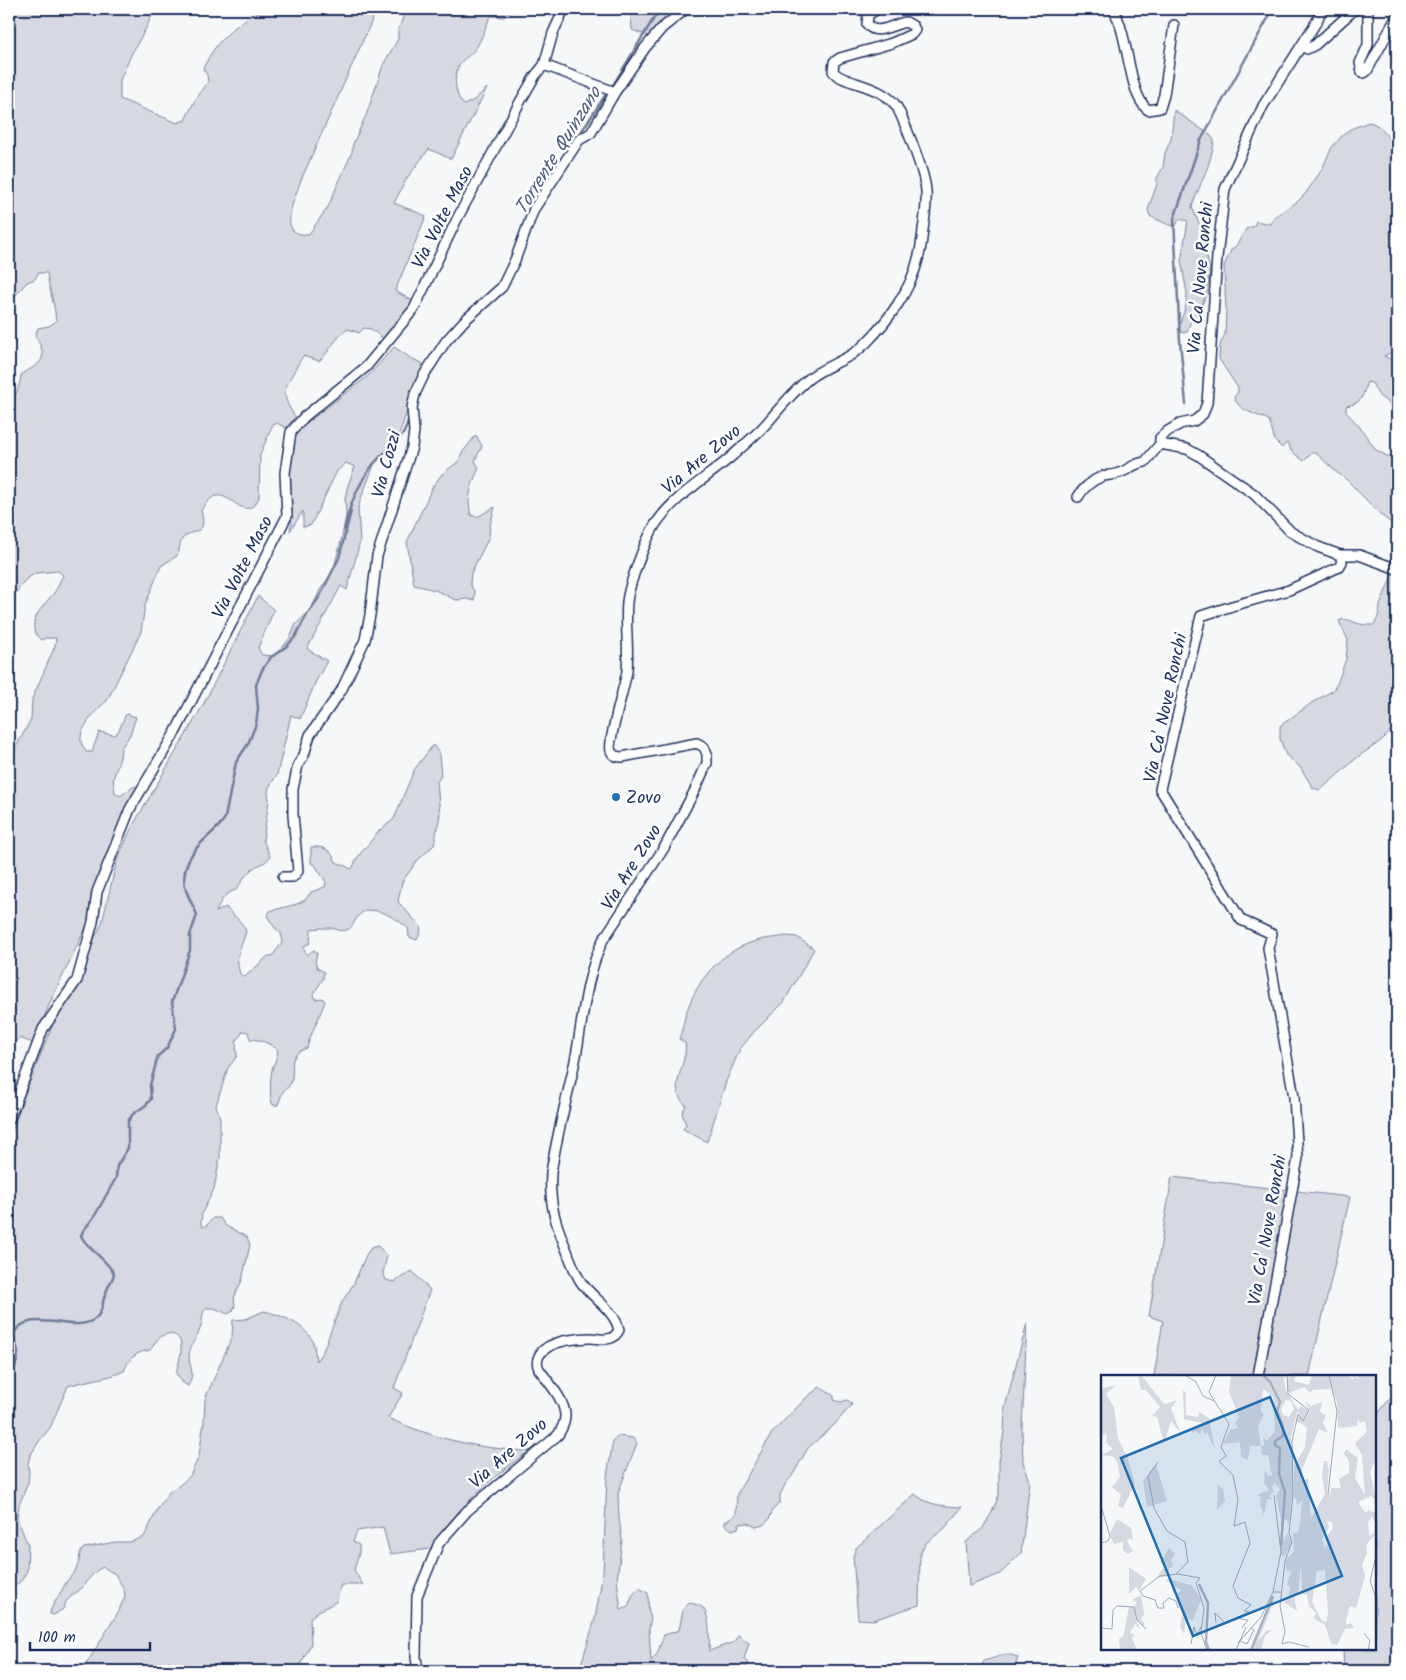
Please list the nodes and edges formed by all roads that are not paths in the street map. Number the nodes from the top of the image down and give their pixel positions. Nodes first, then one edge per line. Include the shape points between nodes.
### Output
1 (564, 9) edge
2 (686, 9) edge
3 (877, 9) edge
4 (1113, 9) edge
5 (1322, 9) edge
6 (1355, 9) edge
7 (1368, 9) edge
8 (1397, 16) edge
9 (1174, 25) dead end
10 (1300, 46) junction
11 (544, 65) junction
12 (615, 91) junction
13 (1160, 444) junction
14 (1078, 497) dead end
15 (1340, 555) junction
16 (1397, 569) edge
17 (283, 877) dead end
18 (9, 1120) edge
19 (1258, 1375) edge
20 (418, 1671) edge

1 - 11 street
2 - 12 street, Via Cozzi via 662,28
3 - 20 street, Via Are Zovo via 868,15 870,28 877,30 906,22 914,26 912,34 840,58 834,62 833,71 839,78 873,89 897,108 917,158 926,189 925,216 914,274 904,294 865,344 812,376 788,397 765,426 668,508 654,526 638,563 627,601 626,672 612,733 611,752 622,757 697,744 704,747 707,758 698,784 664,848 603,940 596,956 551,1173 553,1217 573,1266 581,1282 613,1316 618,1330 610,1339 556,1343 546,1347 538,1357 539,1369 565,1411 562,1428 558,1436 467,1511 439,1543 417,1596
4 - 9 street via 1122,27 1137,92 1148,110 1160,108 1164,95
5 - 10 street, Via Ca' Nove Ronchi
6 - 10 street via 1315,45
7 - 8 street via 1368,45 1360,63 1364,73
10 - 13 street, Via Ca' Nove Ronchi via 1263,106 1225,189 1216,257 1207,403 1203,414 1194,421 1168,430 1160,438
11 - 12 street
11 - 18 street, Via Volte Maso via 520,102 457,219 414,309 366,367 304,417 291,432 285,473 287,516 176,731 130,809 98,892 77,980 43,1030
12 - 17 street, Via Cozzi via 596,126 579,140 534,210 502,287 446,341 415,394 412,447 377,556 364,640 341,691 310,735 298,765 293,789 298,871 292,877
13 - 14 street, Via Ca' Nove Ronchi via 1145,462 1094,481
13 - 15 street via 1187,449 1198,455 1254,494 1291,532
15 - 16 street via 1359,555
15 - 19 street, Via Ca' Nove Ronchi via 1340,567 1290,590 1201,616 1160,789 1241,920 1272,934 1268,948 1294,1097 1298,1158

